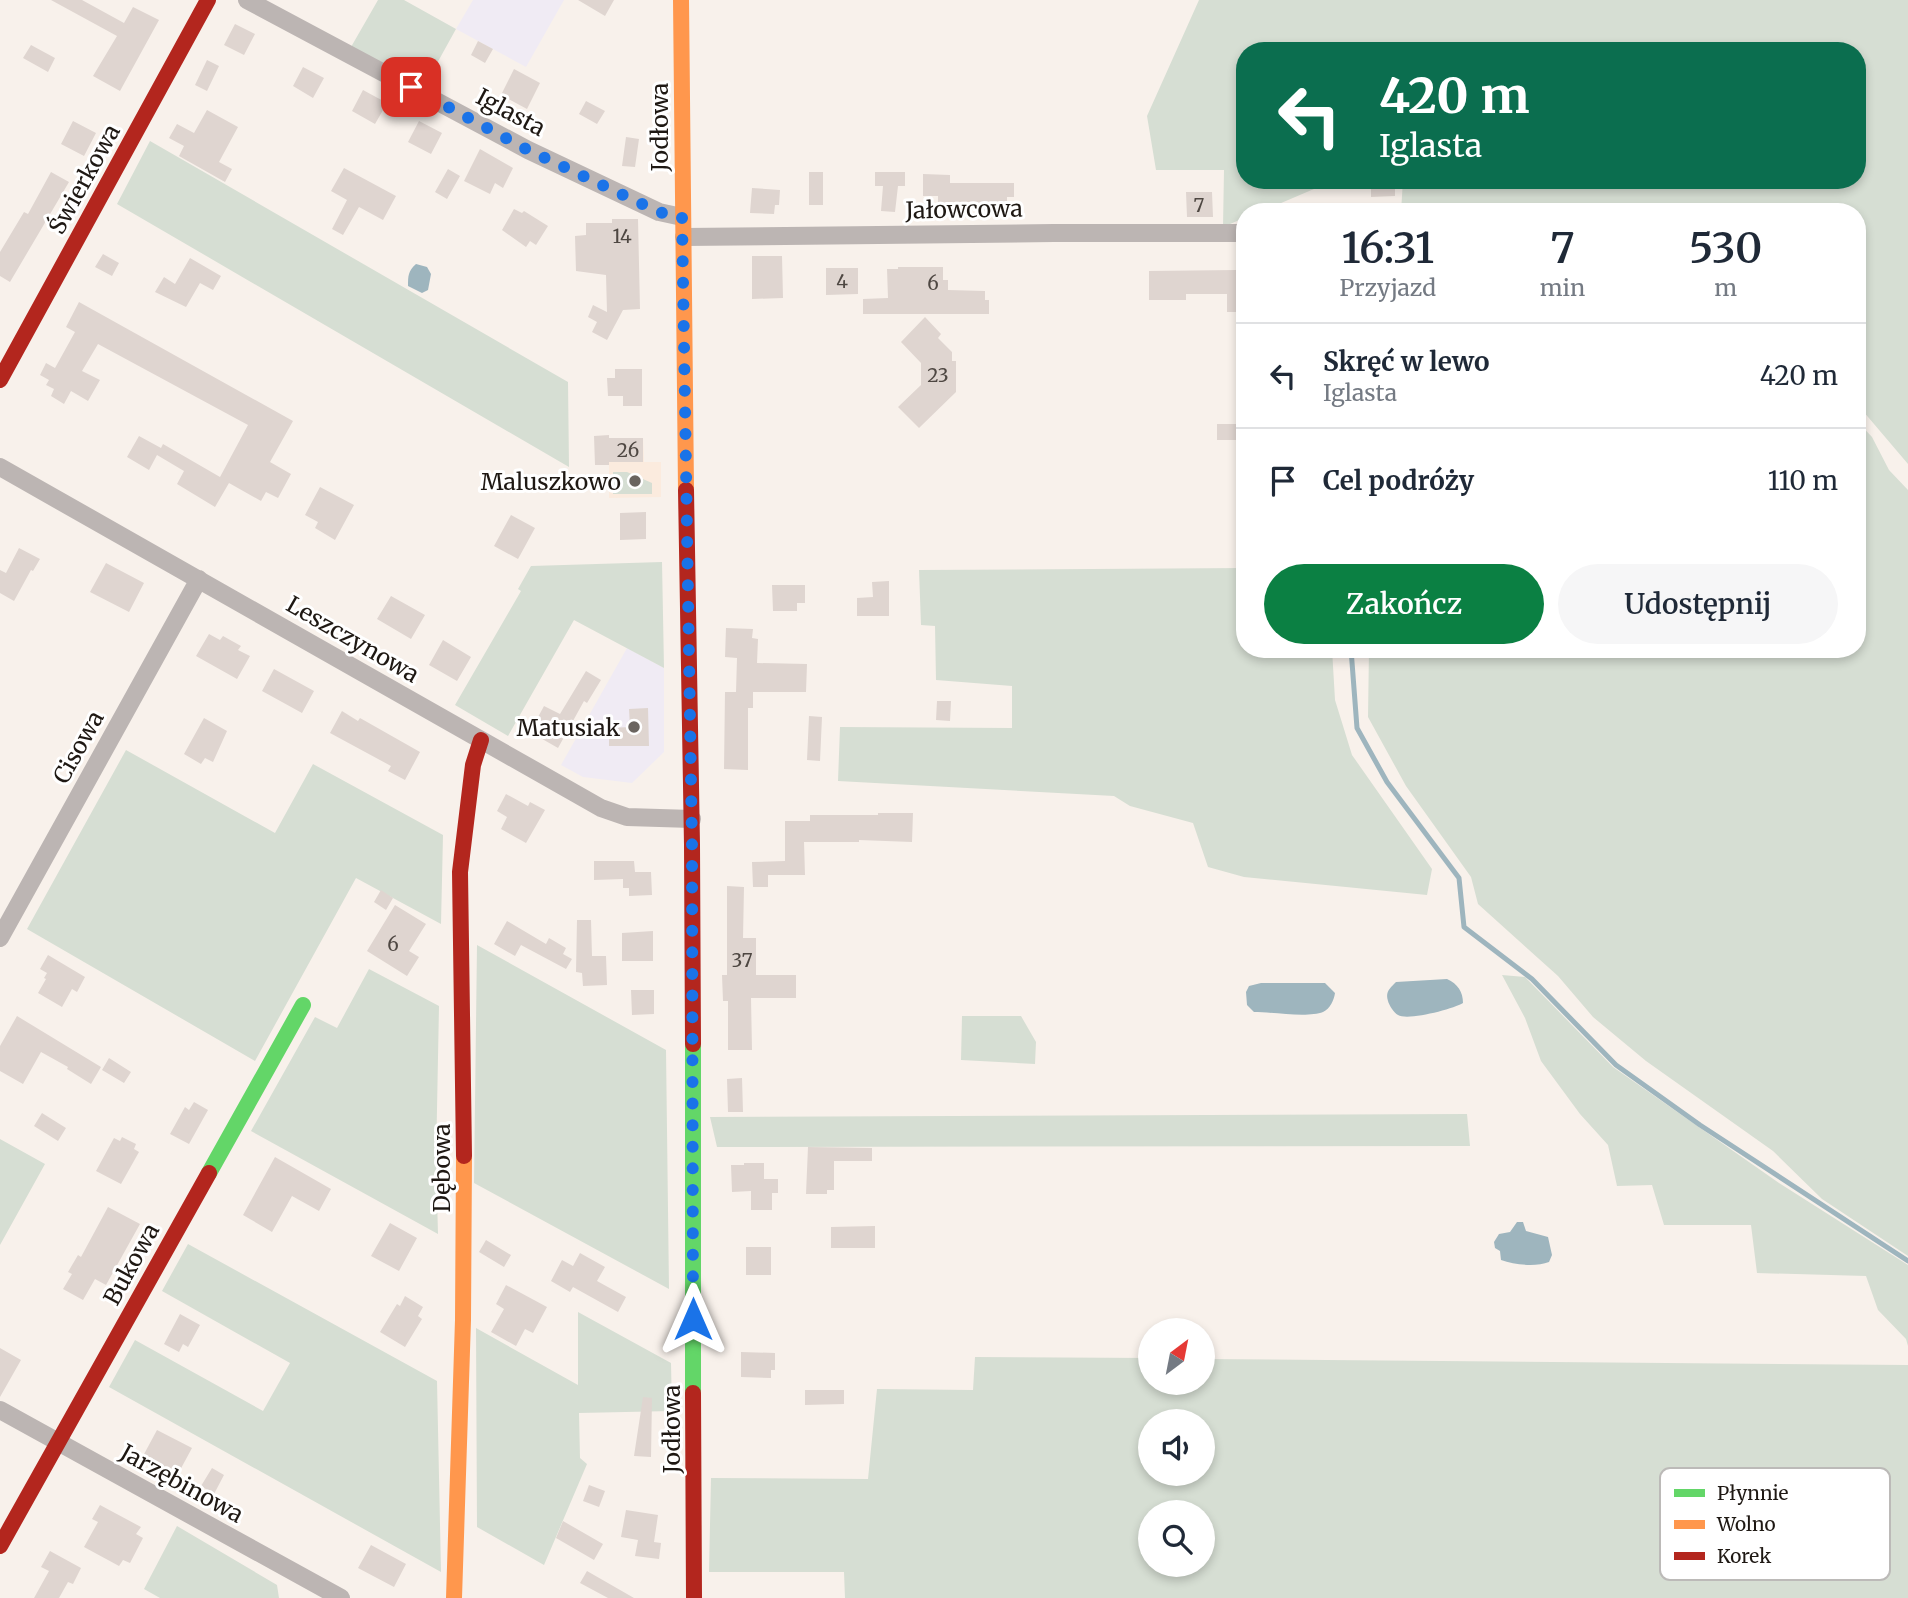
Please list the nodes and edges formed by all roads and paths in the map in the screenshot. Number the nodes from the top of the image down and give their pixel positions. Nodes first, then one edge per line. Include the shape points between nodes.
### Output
1 (208, 0) edge
2 (247, 0) edge
3 (681, 0) edge
4 (682, 217) junction
5 (1236, 233) edge
6 (684, 237) junction
7 (0, 380) edge
8 (0, 467) edge
9 (199, 579) junction
10 (481, 740) junction
11 (692, 819) junction
12 (0, 938) edge
13 (303, 1004) dead end
14 (0, 1410) edge
15 (57, 1442) junction
16 (0, 1546) edge
17 (310, 1591) edge
18 (341, 1598) edge
19 (454, 1598) edge
20 (694, 1598) edge

1 - 7 street, Świerkowa
2 - 4 street, Iglasta via 528,150 659,212
3 - 4 street, Jodłowa
4 - 6 street, Jodłowa
5 - 6 street, Jałowcowa
6 - 11 street, Jodłowa
8 - 9 street, Leszczynowa
9 - 10 street, Leszczynowa
9 - 12 street, Cisowa
10 - 11 street, Leszczynowa via 601,808 627,817
10 - 19 street, Dębowa via 473,765 460,872 463,1320
11 - 20 street, Jodłowa
13 - 15 street, Bukowa
14 - 15 street, Jarzębinowa
15 - 16 street, Bukowa
15 - 17 street, Jarzębinowa
17 - 18 street, Jarzębinowa

